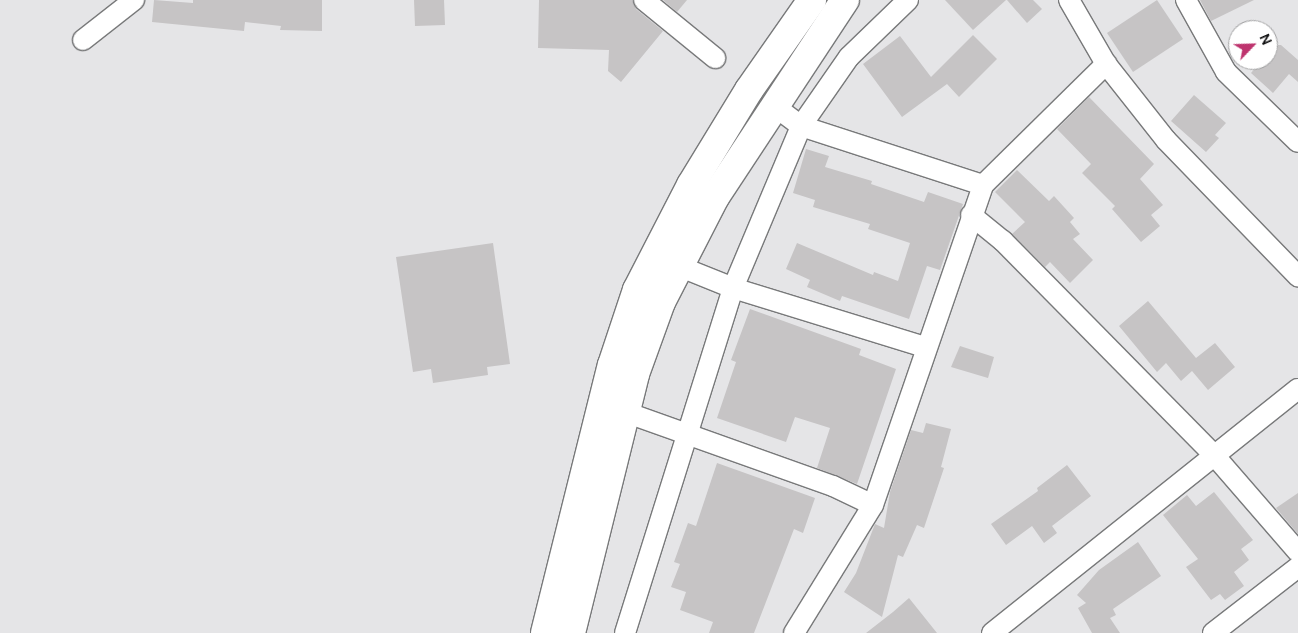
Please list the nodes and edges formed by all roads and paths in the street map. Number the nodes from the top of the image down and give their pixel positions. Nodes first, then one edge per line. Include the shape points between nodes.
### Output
1 (134, 0) edge
2 (644, 0) edge
3 (812, 0) edge
4 (845, 0) edge
5 (908, 0) edge
6 (1069, 0) edge
7 (1186, 0) edge
8 (83, 40) dead end
9 (715, 58) dead end
10 (1106, 64) junction
11 (772, 105) junction
12 (801, 126) junction
13 (1298, 142) edge
14 (984, 185) junction
15 (971, 216) junction
16 (665, 260) junction
17 (1298, 276) edge
18 (734, 288) junction
19 (925, 347) junction
20 (1298, 389) edge
21 (625, 412) junction
22 (687, 432) junction
23 (1214, 455) junction
24 (873, 504) junction
25 (1298, 552) edge
26 (1298, 568) edge
27 (545, 633) edge
28 (571, 633) edge
29 (625, 633) edge
30 (794, 633) edge
31 (992, 633) edge
32 (1214, 633) edge

1 - 8 street
2 - 9 street
3 - 16 main road via 749,90
4 - 11 main road
5 - 12 street via 849,57
6 - 10 street
7 - 13 street via 1226,72
10 - 14 street
10 - 17 street via 1166,140
11 - 12 street
11 - 16 main road via 715,197
12 - 14 street
12 - 18 street
14 - 15 street
15 - 19 street
15 - 23 street via 1003,241
16 - 18 street
16 - 21 main road
16 - 27 main road via 612,364
18 - 19 street
18 - 22 street
19 - 24 street
20 - 23 street
21 - 22 street
21 - 28 main road
22 - 24 street
22 - 29 street
23 - 25 street
23 - 31 street
24 - 30 street
26 - 32 street

